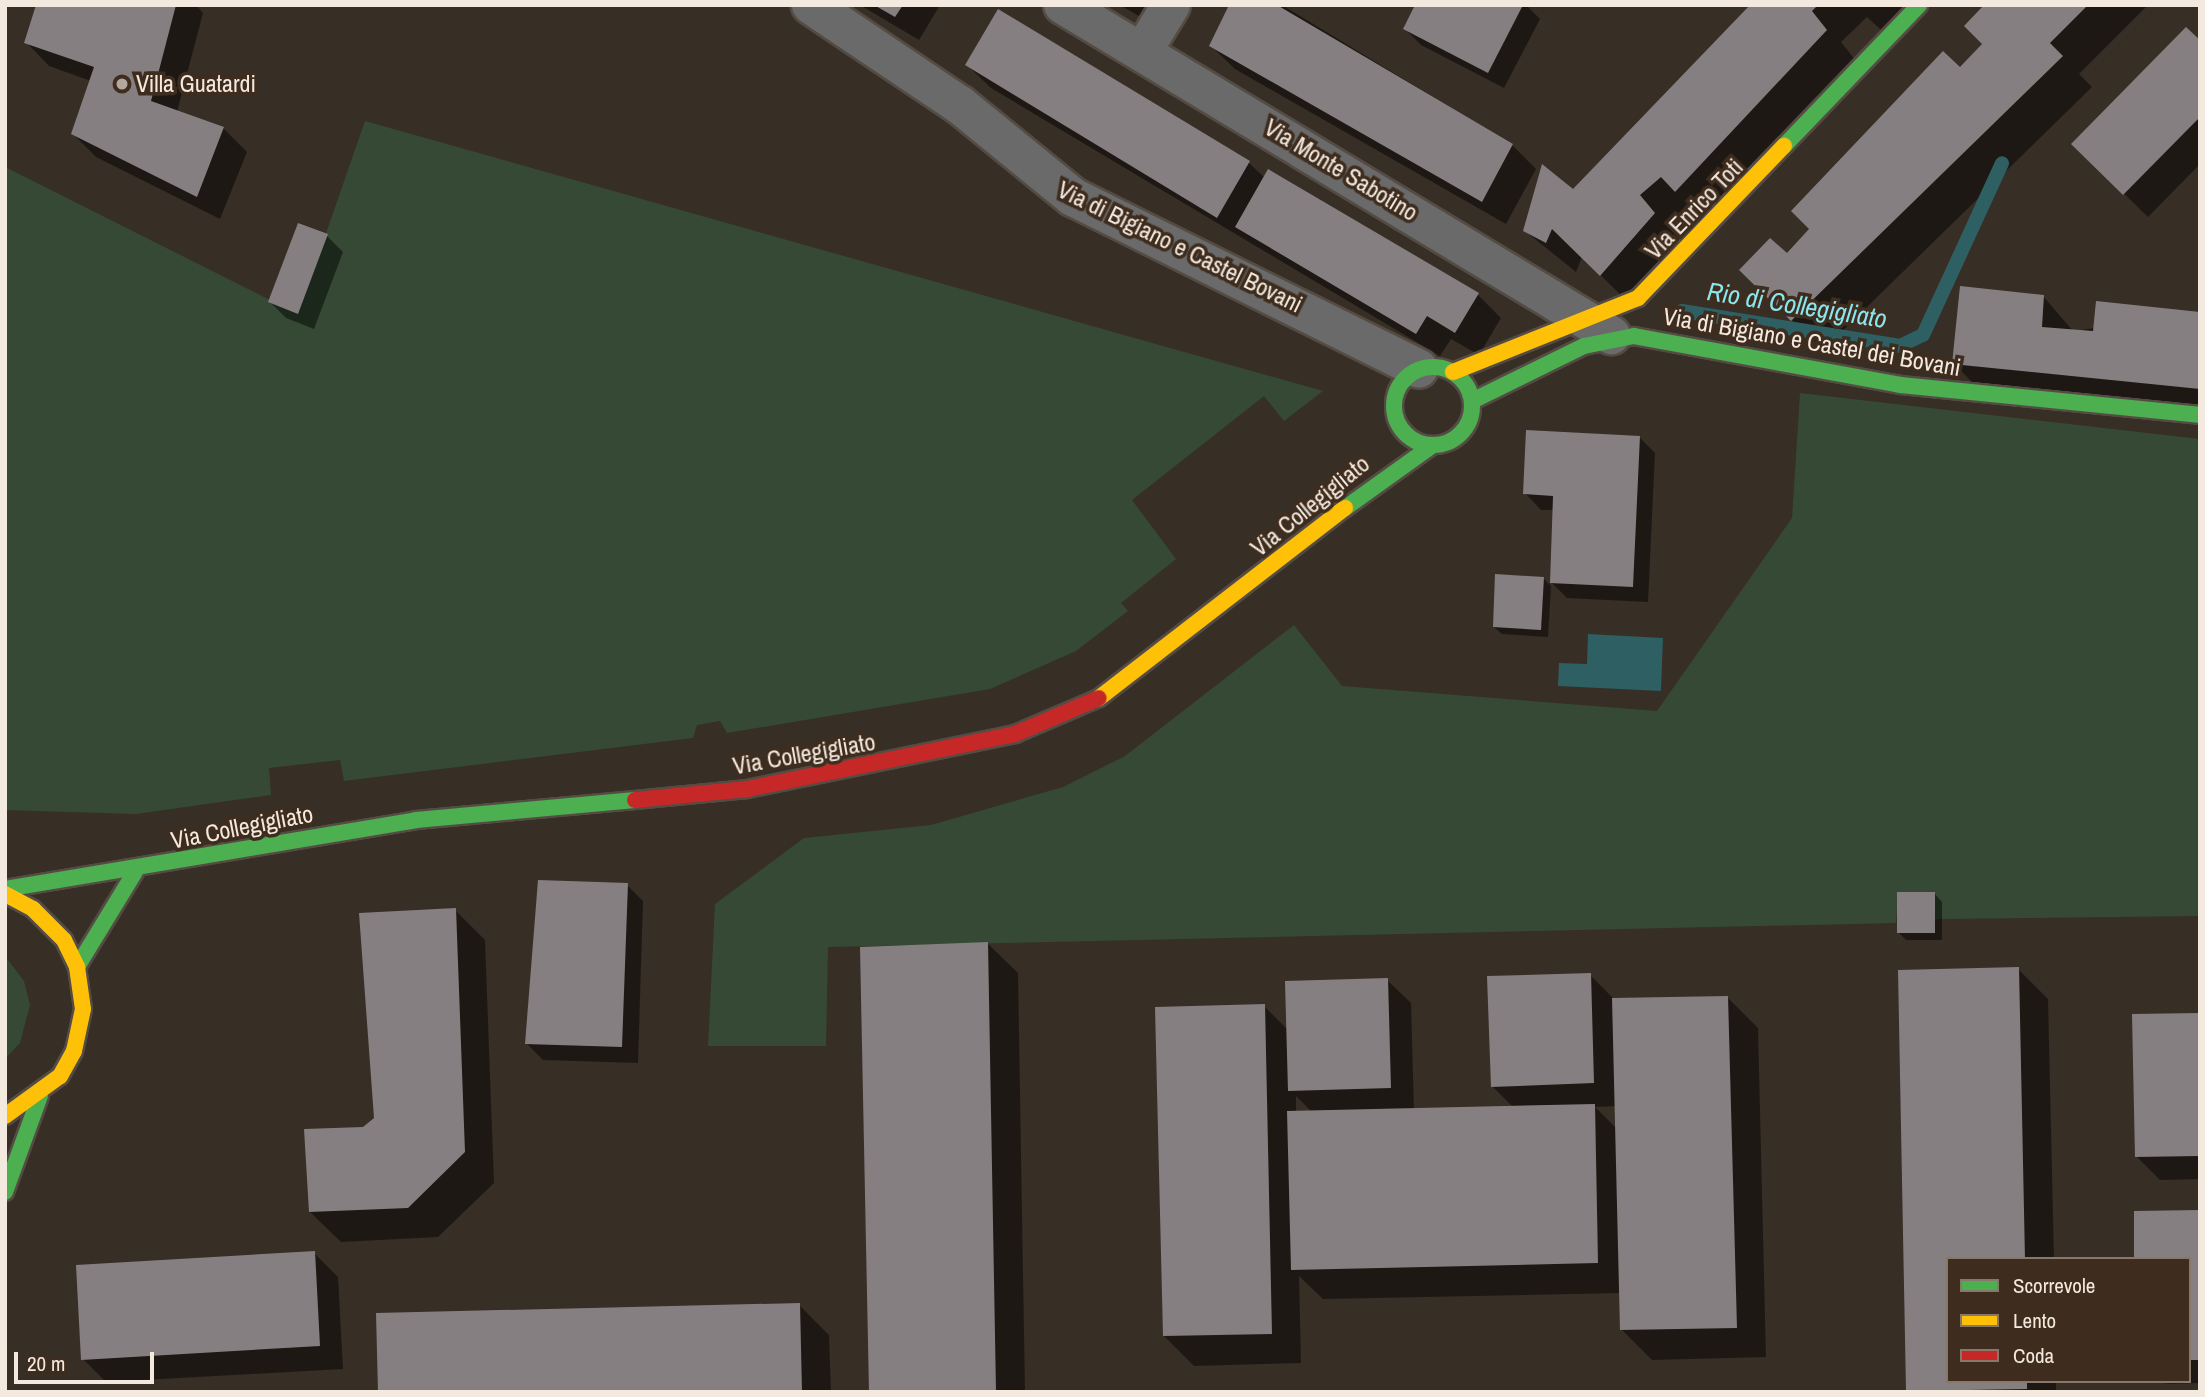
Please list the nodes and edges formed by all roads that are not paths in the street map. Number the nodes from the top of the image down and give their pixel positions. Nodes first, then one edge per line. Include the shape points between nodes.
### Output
1 (811, 5) edge
2 (1063, 5) edge
3 (1171, 5) edge
4 (1919, 5) edge
5 (1143, 51) junction
6 (1603, 330) junction
7 (1415, 370) junction
8 (1472, 401) junction
9 (2200, 415) edge
10 (1410, 438) junction
11 (1433, 445) junction
12 (1397, 466) junction
13 (135, 872) junction
14 (5, 892) edge
15 (77, 967) junction
16 (40, 1096) junction
17 (5, 1116) edge
18 (5, 1192) edge

1 - 7 street, Via di Bigiano e Castel Bovani via 960,105 1073,197 1343,327
2 - 5 street, Via Monte Sabotino
3 - 5 street
4 - 6 main road, Via Enrico Toti via 1650,287
5 - 6 street, Via Monte Sabotino
6 - 7 main road, Via Enrico Toti
6 - 8 main road, Via di Bigiano e Castel dei Bovani via 1573,351
6 - 9 main road, Via di Bigiano e Castel dei Bovani via 1699,344 1901,385
7 - 8 main road
7 - 10 main road via 1393,405
8 - 11 main road via 1461,433
10 - 11 main road
10 - 12 main road, Via Collegigliato
11 - 12 main road, Via Collegigliato
12 - 13 main road, Via Collegigliato via 1124,684 1069,715 1015,734 747,789 416,820
13 - 14 main road, Via Collegigliato
13 - 15 main road
14 - 15 main road via 45,918
15 - 16 main road via 83,1002 78,1037 60,1076
16 - 17 main road
16 - 18 main road

